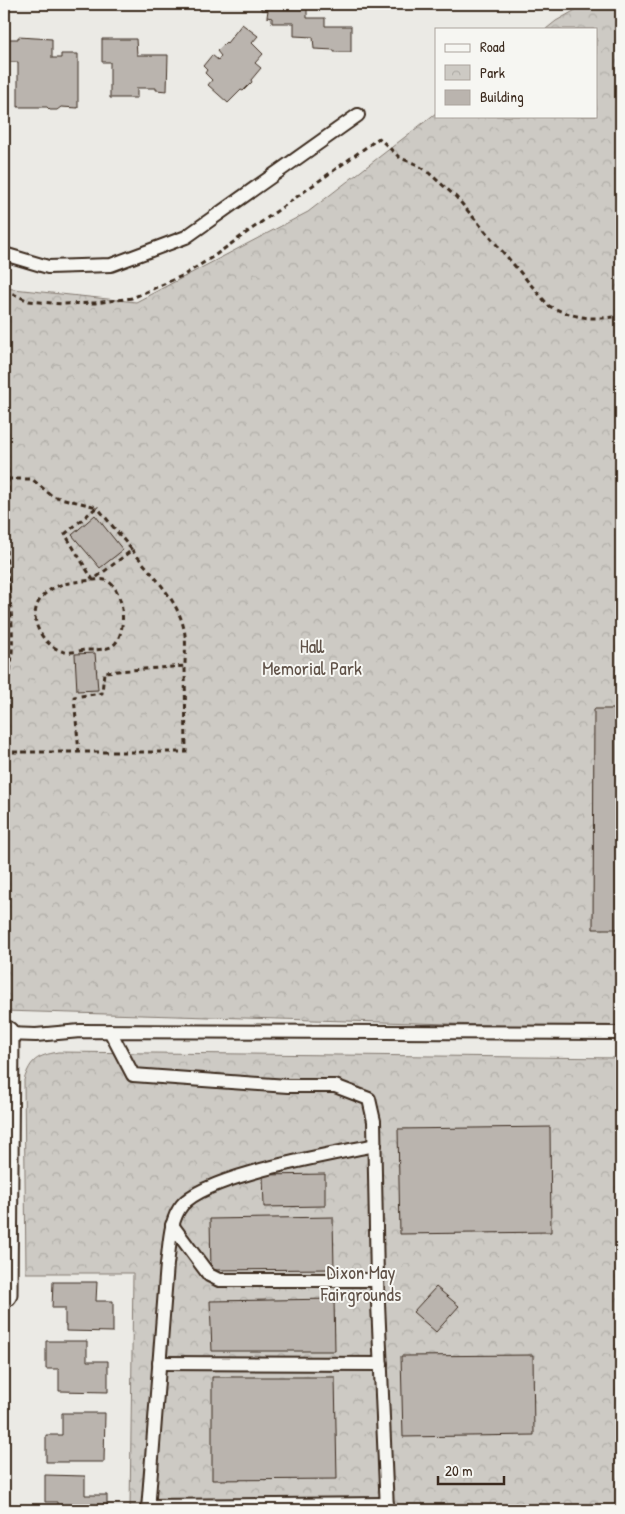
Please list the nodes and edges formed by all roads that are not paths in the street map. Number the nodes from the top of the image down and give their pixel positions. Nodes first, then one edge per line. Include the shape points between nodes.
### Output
1 (358, 115) dead end
2 (4, 254) edge
3 (110, 1031) junction
4 (621, 1033) edge
5 (5, 1034) edge
6 (5, 1114) edge
7 (375, 1145) junction
8 (172, 1225) junction
9 (377, 1280) junction
10 (4, 1294) edge
11 (159, 1363) junction
12 (381, 1364) junction
13 (387, 1507) edge
14 (148, 1508) edge

1 - 2 lane via 186,237 111,265 48,267
3 - 4 lane
3 - 5 lane
3 - 7 lane via 133,1075 288,1086 336,1086 368,1099 374,1121
5 - 6 street
6 - 10 street
7 - 8 lane via 258,1171 198,1192 182,1205
7 - 9 lane
8 - 9 lane via 209,1275 219,1280
8 - 11 lane
9 - 12 lane
11 - 12 lane
11 - 14 lane
12 - 13 lane
13 - 14 lane

